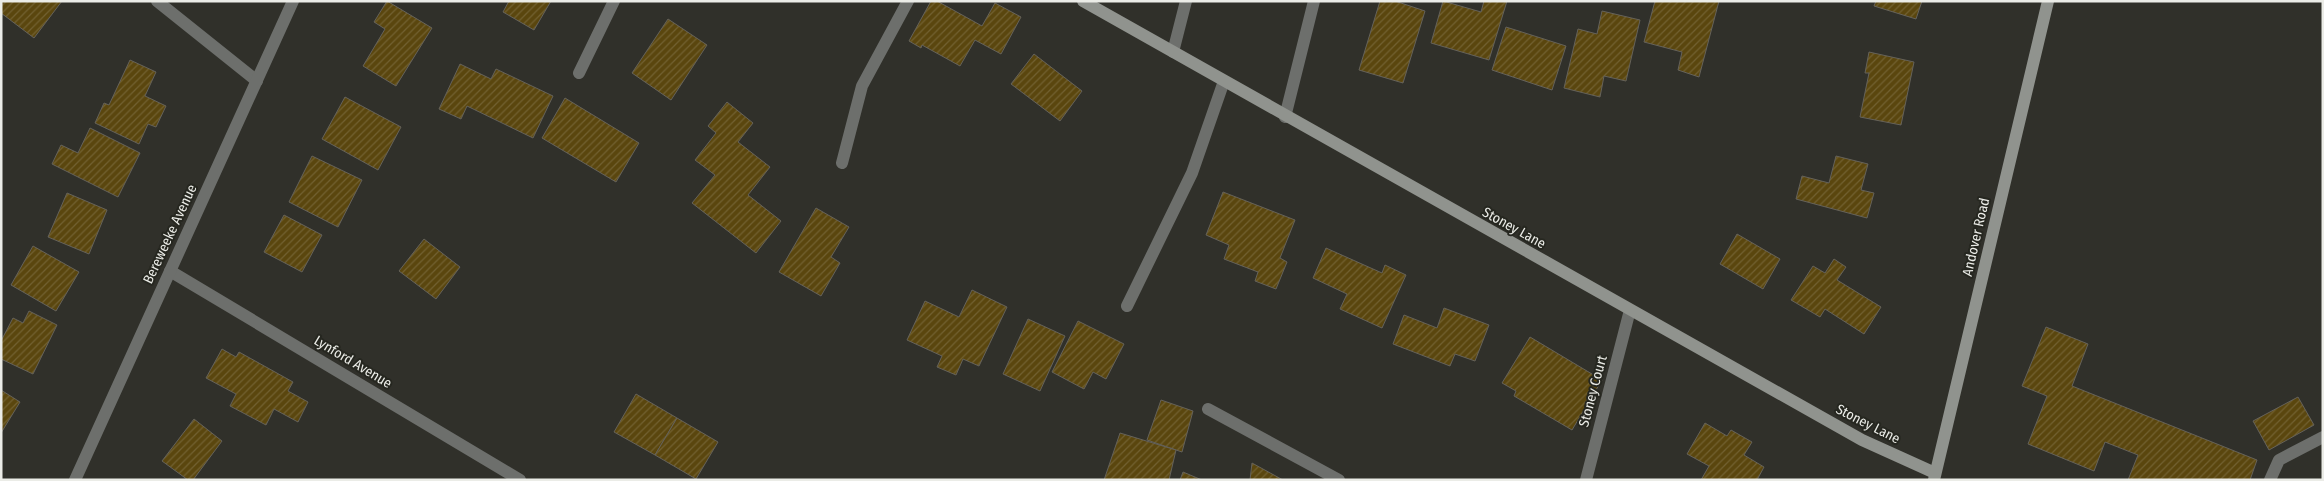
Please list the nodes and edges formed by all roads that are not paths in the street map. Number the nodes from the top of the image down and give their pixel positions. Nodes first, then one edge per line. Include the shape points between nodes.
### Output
1 (157, 1) edge
2 (293, 1) edge
3 (614, 1) edge
4 (908, 1) edge
5 (1083, 1) edge
6 (1186, 1) edge
7 (1314, 1) edge
8 (2048, 1) edge
9 (1173, 52) junction
10 (579, 73) dead end
11 (257, 81) junction
12 (1224, 81) junction
13 (1286, 117) junction
14 (842, 163) dead end
15 (170, 271) junction
16 (1127, 306) dead end
17 (1630, 310) junction
18 (1208, 409) dead end
19 (2323, 437) edge
20 (1934, 476) edge
21 (75, 480) edge
22 (520, 480) edge
23 (1339, 480) edge
24 (1586, 480) edge
25 (2270, 480) edge

1 - 11 street
2 - 11 street, Bereweeke Avenue
3 - 10 street
4 - 14 street via 862,86
5 - 9 street, Stoney Lane
6 - 9 street
7 - 13 street
8 - 20 street, Andover Road
9 - 12 street, Stoney Lane
11 - 15 street, Bereweeke Avenue
12 - 13 street, Stoney Lane
12 - 16 street via 1192,173
13 - 17 street, Stoney Lane
15 - 21 street, Bereweeke Avenue
15 - 22 street, Lynford Avenue
17 - 20 street, Stoney Lane via 1862,440
17 - 24 street, Stoney Court
18 - 23 street
19 - 25 street via 2279,460

